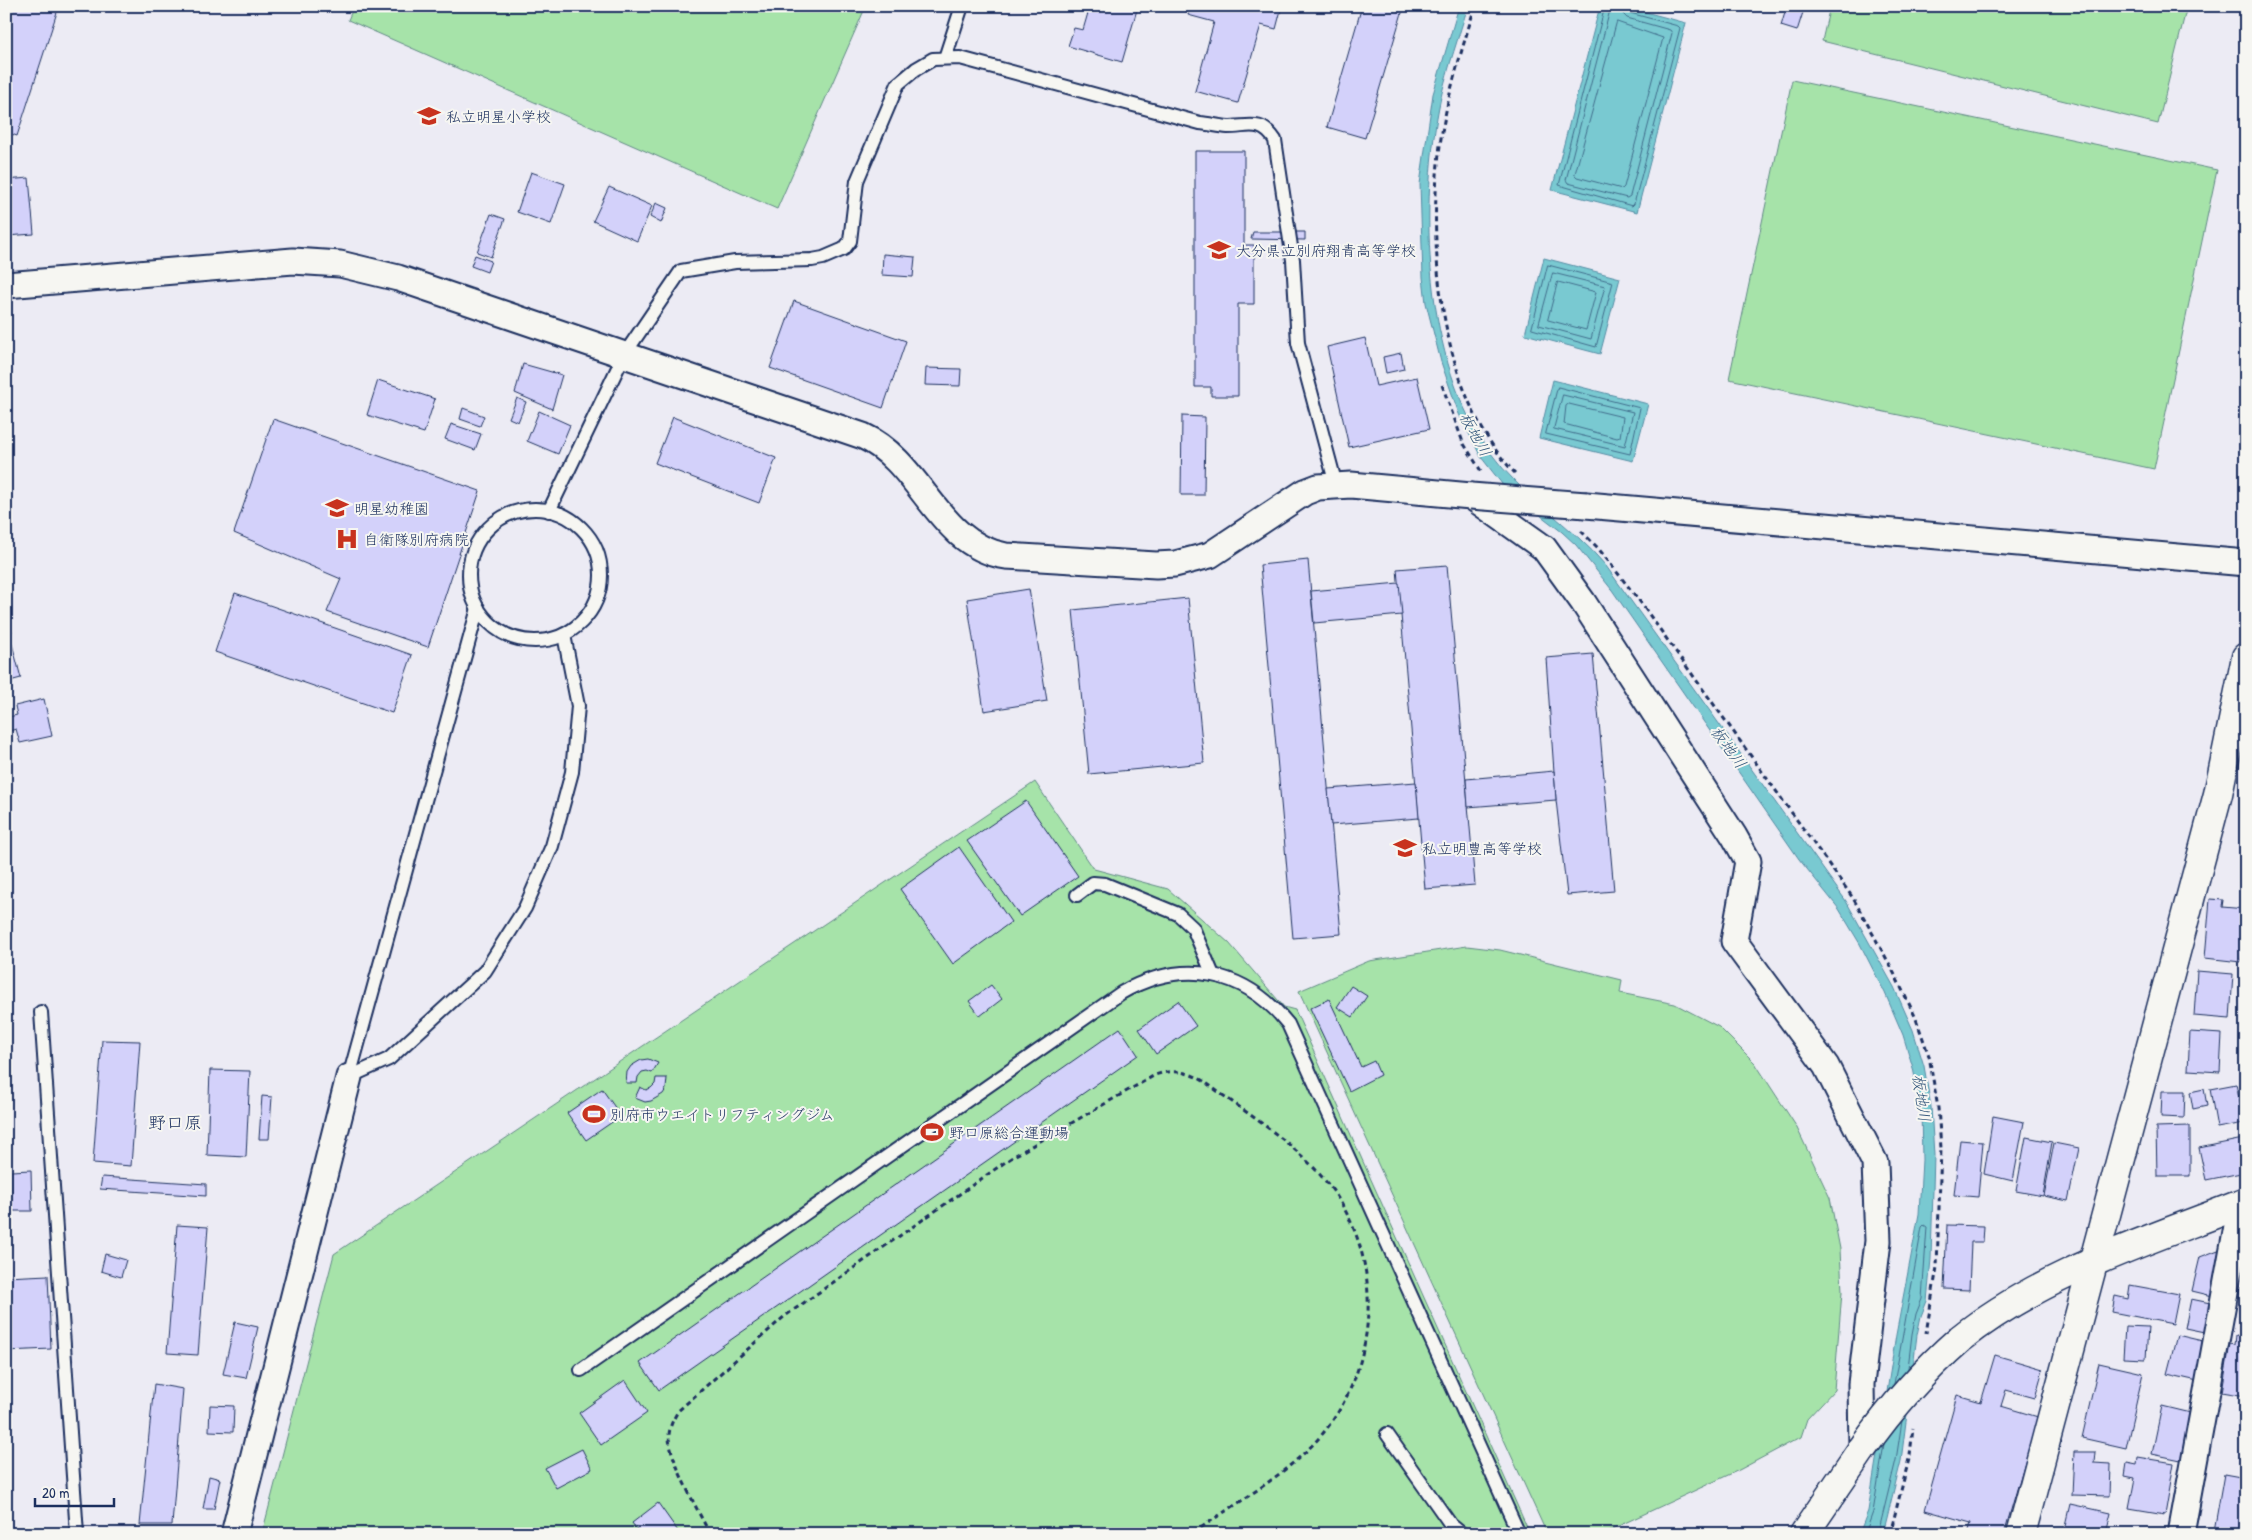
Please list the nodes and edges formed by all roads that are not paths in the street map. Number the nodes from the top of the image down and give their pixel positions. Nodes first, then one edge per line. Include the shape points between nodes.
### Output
1 (962, 6) edge
2 (945, 58) junction
3 (6, 285) edge
4 (624, 355) junction
5 (1472, 484) junction
6 (1336, 485) junction
7 (549, 511) junction
8 (2246, 563) edge
9 (478, 608) junction
10 (564, 636) junction
11 (2246, 656) edge
12 (1077, 894) dead end
13 (1213, 975) junction
14 (42, 1012) dead end
15 (349, 1077) junction
16 (2244, 1203) edge
17 (2092, 1264) junction
18 (581, 1370) dead end
19 (1387, 1434) dead end
20 (1862, 1449) junction
21 (76, 1534) edge
22 (234, 1534) edge
23 (1462, 1534) edge
24 (1519, 1534) edge
25 (1804, 1534) edge
26 (2021, 1534) edge
27 (2181, 1534) edge

1 - 2 lane
2 - 4 lane via 933,59 898,84 857,181 850,240 844,249 812,260 735,262 681,271
2 - 6 lane via 960,58 1200,123 1228,127 1256,125 1270,132 1275,140 1293,260 1298,343
3 - 4 street via 293,260 340,264 398,278
4 - 6 street via 873,441 892,454 959,535 996,554 1175,564 1210,555 1305,492
4 - 7 lane
5 - 6 street
5 - 8 street, bridge via 1586,505
5 - 20 street via 1544,548 1583,602 1734,836 1748,861 1734,941 1826,1066 1875,1163 1878,1241 1861,1384
7 - 9 lane via 533,509 511,513 492,525 478,543 470,564 470,587
7 - 10 lane via 576,522 591,539 600,560 601,582 595,604 582,622
9 - 10 lane via 490,624 506,635 525,641 545,641
9 - 15 lane
10 - 15 lane via 578,706 572,772 552,846 525,908 485,970 388,1059
11 - 17 street via 2218,794
12 - 13 lane via 1093,883 1105,884 1178,914 1194,928
13 - 18 lane via 1175,973 1156,977 1121,993
13 - 24 lane via 1255,992 1288,1024
14 - 21 lane
15 - 22 street
16 - 17 street
16 - 27 street
17 - 20 street, bridge via 2012,1303 1960,1340 1903,1394
17 - 26 street
19 - 23 lane via 1451,1525
20 - 25 street

